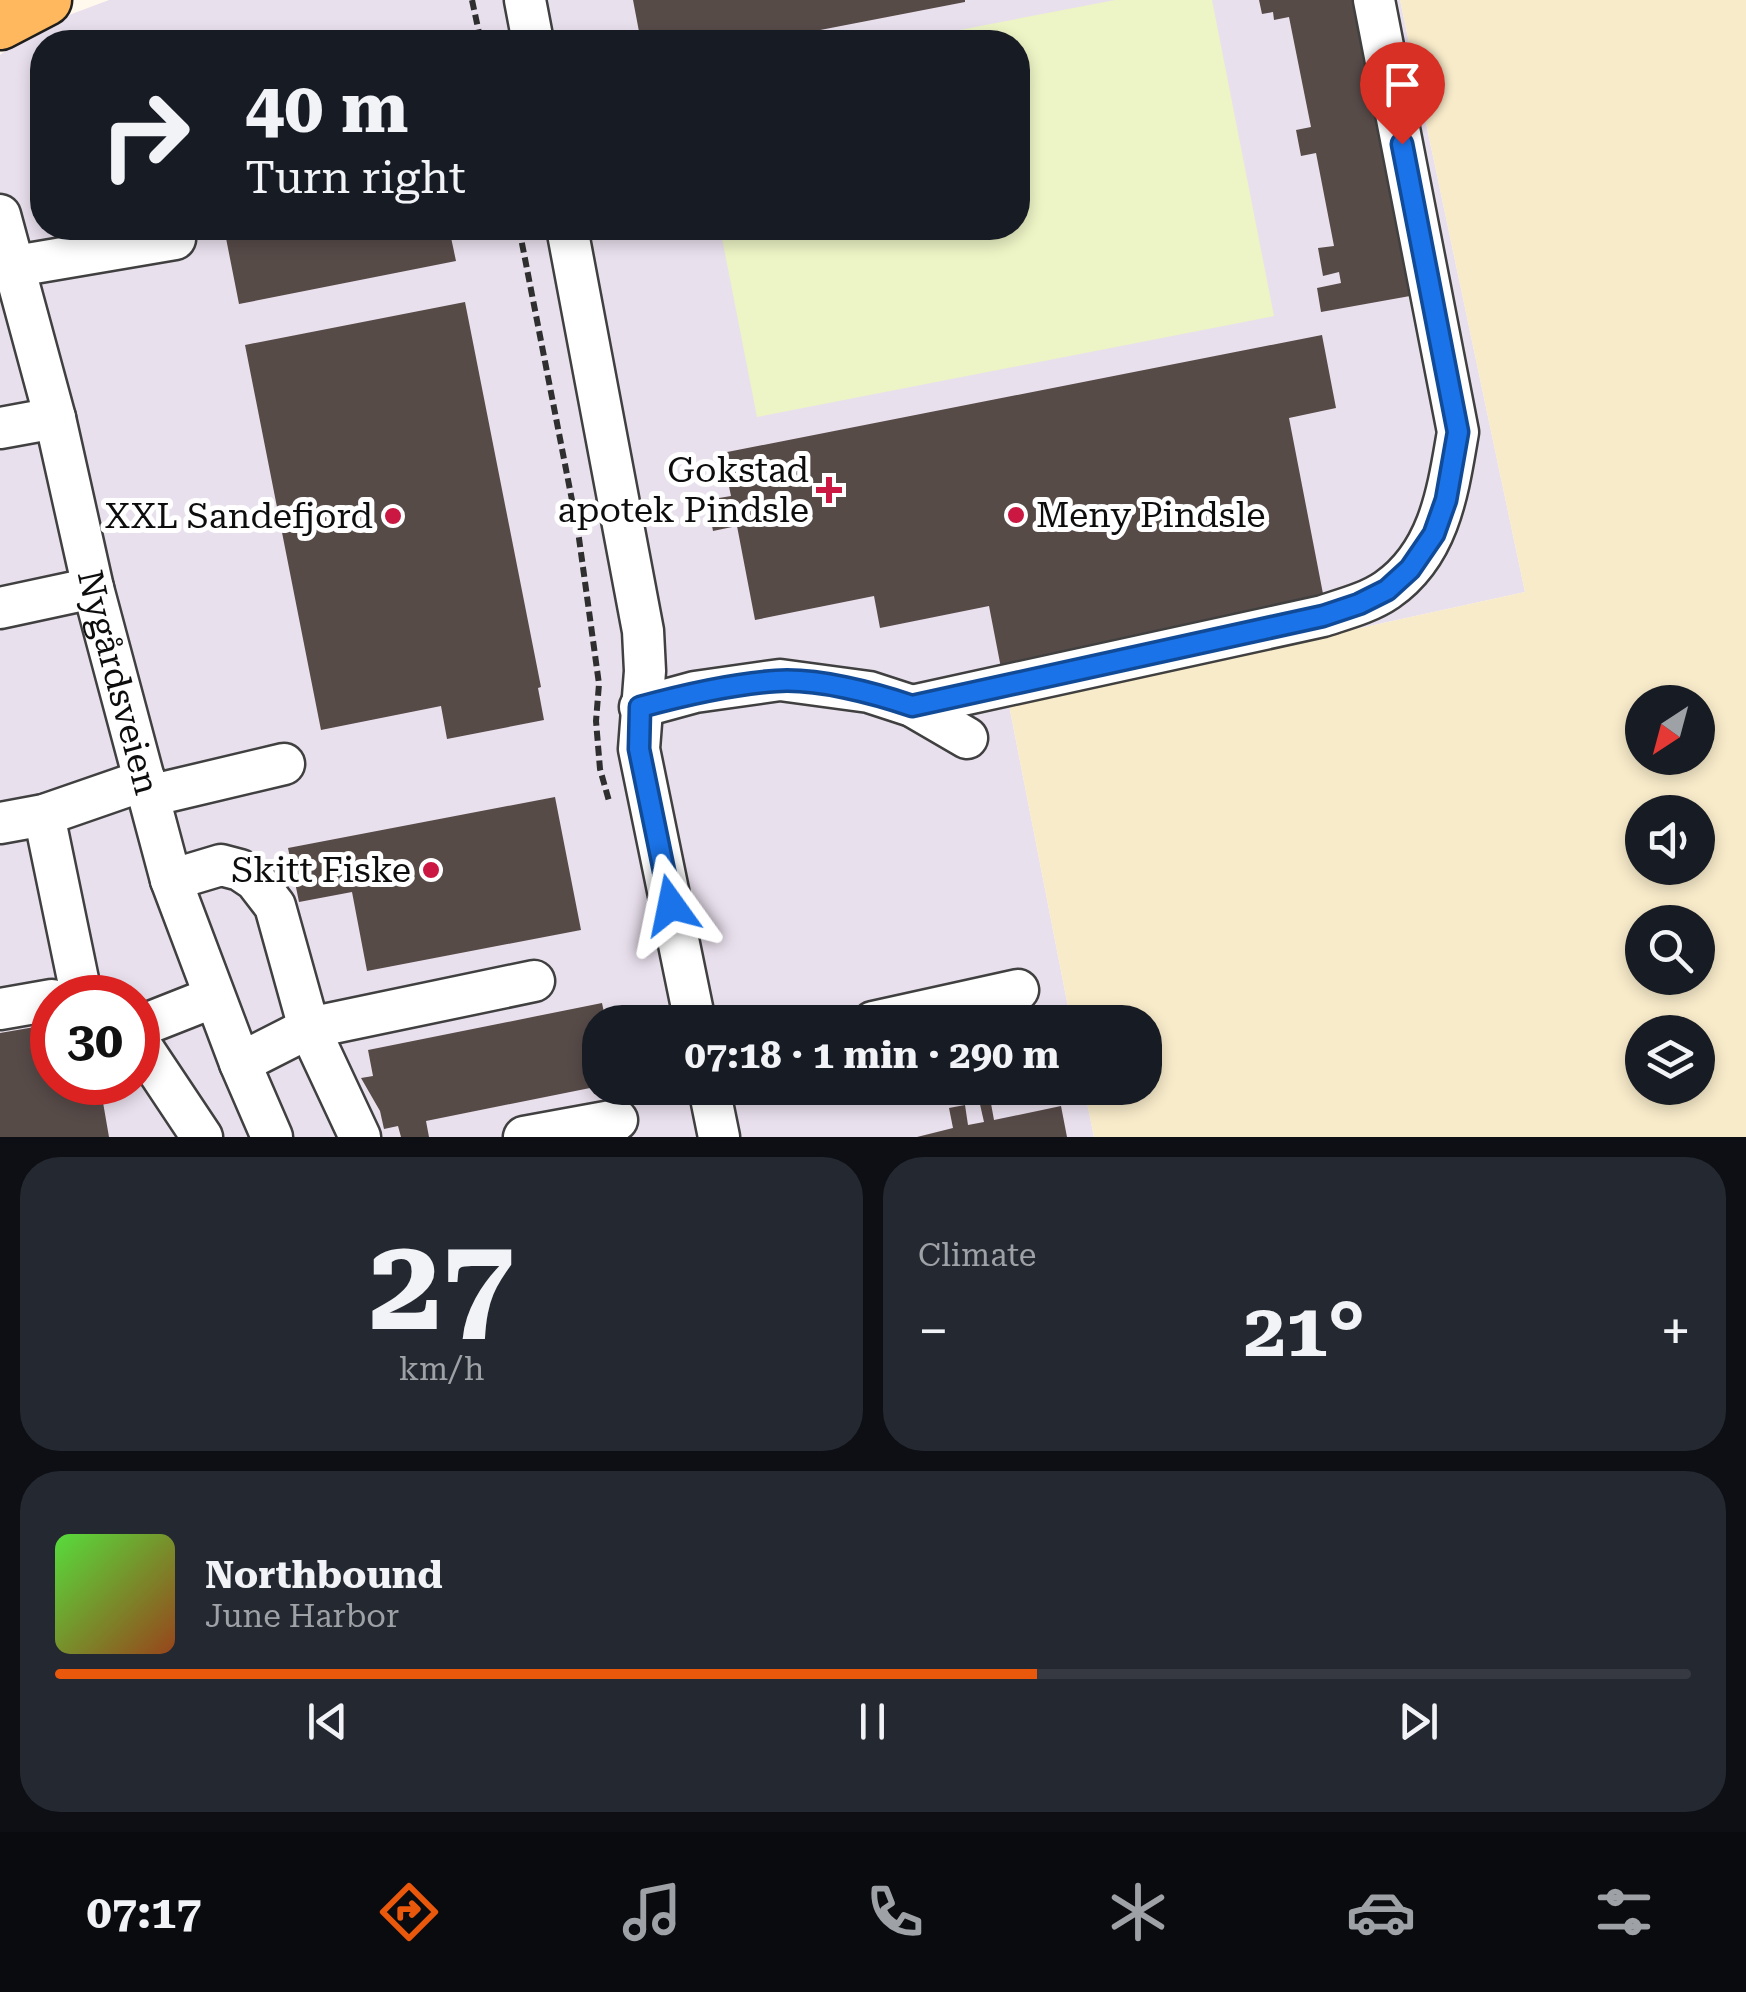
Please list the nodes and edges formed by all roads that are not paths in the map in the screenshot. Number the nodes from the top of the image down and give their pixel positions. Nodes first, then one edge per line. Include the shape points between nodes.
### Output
1 (46, 0) edge
2 (525, 0) edge
3 (1374, 0) edge
4 (0, 24) edge
5 (531, 30) edge
6 (0, 215) edge
7 (169, 240) edge
8 (569, 240) edge
9 (16, 266) junction
10 (55, 418) junction
11 (0, 428) edge
12 (93, 588) junction
13 (0, 608) edge
14 (912, 706) junction
15 (640, 707) junction
16 (967, 738) dead end
17 (284, 764) dead end
18 (147, 788) junction
19 (44, 815) junction
20 (0, 823) edge
21 (172, 880) junction
22 (68, 975) edge
23 (534, 981) dead end
24 (1018, 990) dead end
25 (214, 997) junction
26 (30, 1004) edge
27 (692, 1005) edge
28 (950, 1005) edge
29 (0, 1009) edge
30 (160, 1018) edge
31 (310, 1028) junction
32 (240, 1062) junction
33 (160, 1074) edge
34 (712, 1105) edge
35 (617, 1120) dead end
36 (202, 1137) edge
37 (272, 1137) edge
38 (360, 1137) edge
39 (524, 1137) edge
40 (719, 1137) edge

1 - 4 main road
2 - 5 street
3 - 14 street via 1458,432 1434,534 1387,590 1323,616
6 - 9 street, Nygårdsveien
7 - 9 street
8 - 15 street via 643,631
9 - 10 street, Nygårdsveien
10 - 11 street
10 - 12 street, Nygårdsveien
12 - 13 street
12 - 18 street, Nygårdsveien
14 - 15 street via 868,692 780,680
14 - 16 street
15 - 27 street via 639,749
17 - 18 street
18 - 19 street
18 - 21 street, Nygårdsveien
19 - 20 street
19 - 22 street
21 - 25 street, Nygårdsveien
21 - 31 street via 222,866 255,880 275,906
23 - 31 street
24 - 28 street
25 - 30 street
25 - 32 street, Nygårdsveien
26 - 29 street
31 - 32 street
31 - 38 street
32 - 37 street, Nygårdsveien
33 - 36 street
34 - 40 street
35 - 39 street

